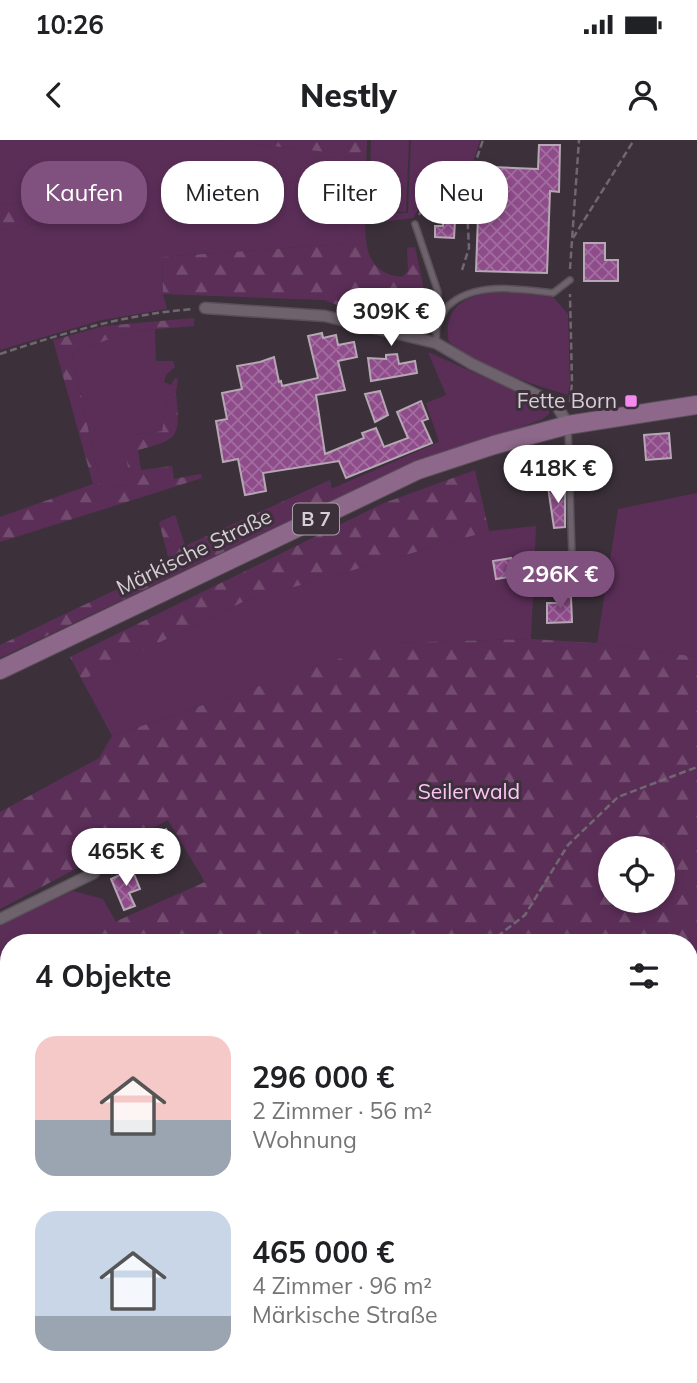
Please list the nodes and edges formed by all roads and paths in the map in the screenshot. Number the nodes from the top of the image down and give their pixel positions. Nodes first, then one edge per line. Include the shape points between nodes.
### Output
1 (483, 140) edge
2 (634, 140) edge
3 (476, 161) edge
4 (415, 224) edge
5 (468, 224) edge
6 (572, 240) dead end
7 (462, 270) dead end
8 (570, 280) dead end
9 (205, 309) joint
10 (435, 331) junction
11 (436, 343) junction
12 (0, 354) edge
13 (697, 405) edge
14 (568, 425) junction
15 (573, 587) dead end
16 (0, 670) edge
17 (697, 767) edge
18 (94, 873) dead end
19 (0, 919) edge
20 (501, 934) edge

1 - 3 path
2 - 6 path
4 - 10 lane via 438,292
5 - 7 path via 469,248
8 - 10 lane via 553,293 520,289 470,293 446,307
9 - 11 street via 325,316
9 - 12 path via 103,322
10 - 11 lane
11 - 14 street via 556,404
13 - 14 main road, Märkische Straße / B 7
14 - 15 lane
14 - 16 main road, Märkische Straße / B 7 via 418,470
17 - 20 path via 618,797 568,845 525,915
18 - 19 street

